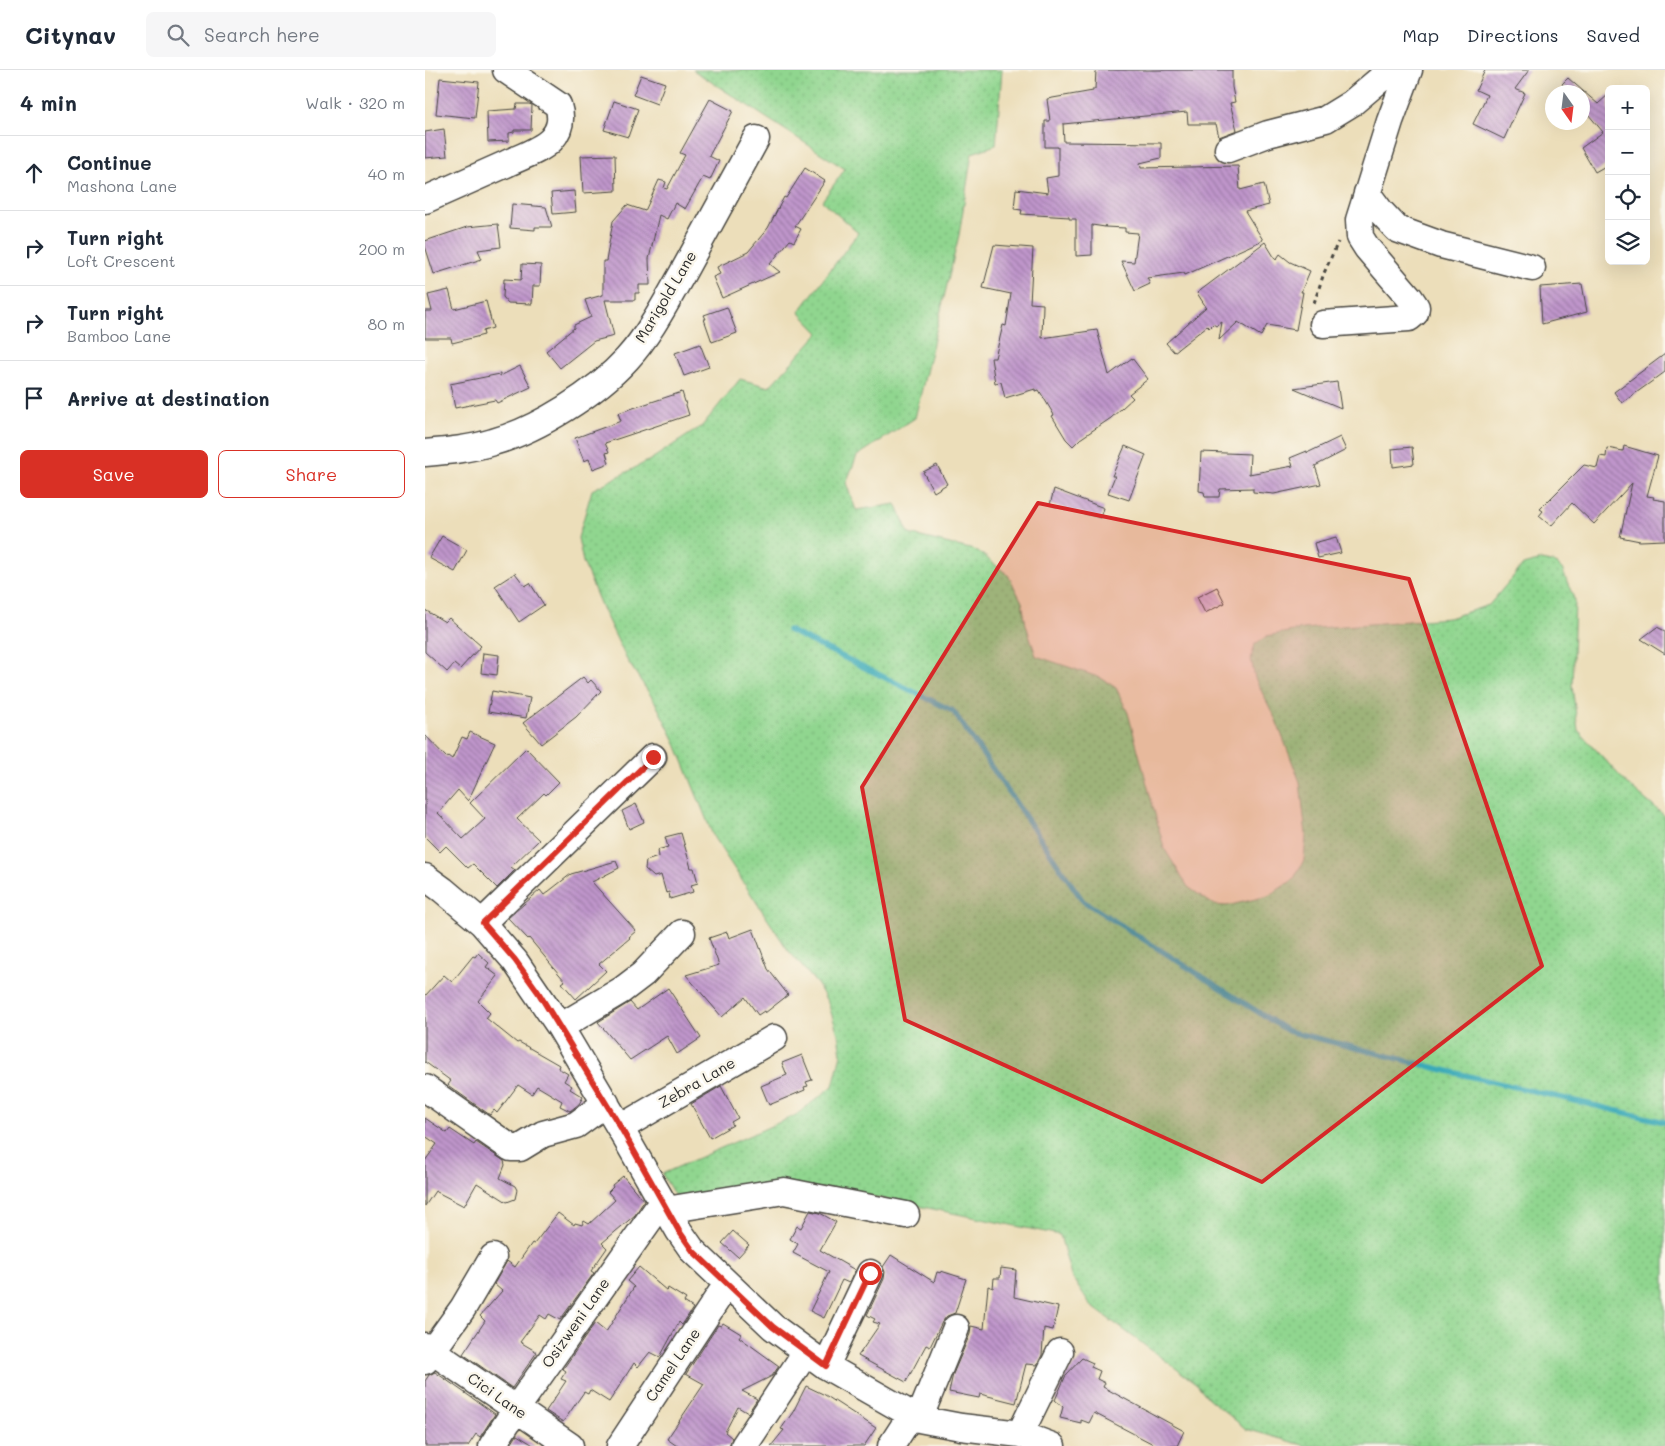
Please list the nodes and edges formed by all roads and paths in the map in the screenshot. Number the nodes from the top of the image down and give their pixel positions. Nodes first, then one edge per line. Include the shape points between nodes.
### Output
1 (505, 70) edge
2 (1391, 70) edge
3 (1409, 70) edge
4 (757, 140) dead end
5 (1228, 149) dead end
6 (1367, 193) junction
7 (425, 200) edge
8 (1339, 240) dead end
9 (1532, 268) dead end
10 (1323, 324) joint
11 (425, 453) edge
12 (653, 757) dead end
13 (425, 877) edge
14 (483, 923) junction
15 (682, 933) dead end
16 (560, 1027) junction
17 (774, 1038) dead end
18 (425, 1088) edge
19 (606, 1103) junction
20 (621, 1128) junction
21 (664, 1206) junction
22 (906, 1215) dead end
23 (493, 1257) dead end
24 (870, 1273) dead end
25 (727, 1284) junction
26 (955, 1328) dead end
27 (427, 1352) edge
28 (1060, 1352) dead end
29 (816, 1359) junction
30 (516, 1409) junction
31 (915, 1417) junction
32 (1021, 1434) junction
33 (492, 1446) edge
34 (570, 1446) edge
35 (620, 1446) edge
36 (744, 1446) edge
37 (891, 1446) edge
38 (1052, 1446) edge

1 - 7 street via 558,105 561,123 558,131 550,141 531,153
2 - 5 street via 1352,103 1326,119 1268,134
3 - 6 street
4 - 11 street, Marigold Lane via 653,324 628,359 570,405 532,427 494,442 460,450
6 - 9 street via 1397,229 1441,245
6 - 10 street via 1359,220 1360,237 1410,298 1416,307 1415,313 1409,318
8 - 10 path via 1313,306
12 - 14 street
13 - 14 street
14 - 16 street via 515,960
15 - 16 street via 643,974
16 - 19 street
17 - 20 street, Zebra Lane
18 - 19 street via 515,1149 543,1134 576,1126
19 - 20 street
20 - 21 street
21 - 22 street via 784,1191
21 - 25 street via 693,1251
21 - 30 street, Osizweni Lane
23 - 27 street via 463,1308
24 - 29 street
25 - 29 street via 773,1327
25 - 35 street, Camel Lane
26 - 31 street
27 - 30 street, Cici Lane
28 - 32 street
29 - 31 street
29 - 36 street
30 - 33 street, Osizweni Lane
30 - 34 street, Cici Lane
31 - 32 street via 961,1427
31 - 37 street
32 - 38 street

